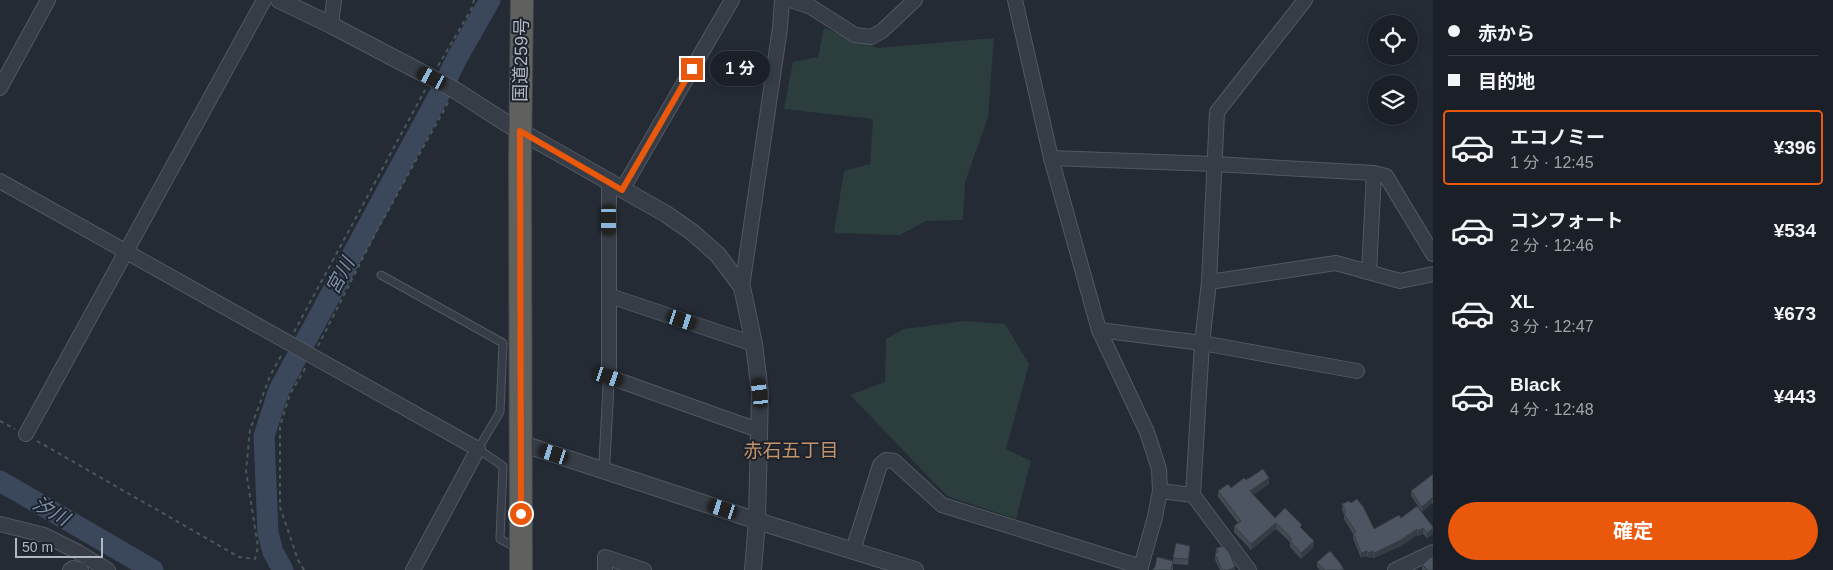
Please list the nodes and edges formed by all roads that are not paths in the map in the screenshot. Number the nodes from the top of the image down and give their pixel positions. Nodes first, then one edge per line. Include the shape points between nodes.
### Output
1 (48, 0) edge
2 (264, 0) edge
3 (279, 0) edge
4 (334, 0) edge
5 (522, 0) edge
6 (732, 0) edge
7 (782, 0) edge
8 (790, 0) edge
9 (915, 0) edge
10 (1015, 0) edge
11 (1305, 0) edge
12 (331, 25) junction
13 (0, 88) edge
14 (520, 131) junction
15 (1051, 158) junction
16 (1214, 164) junction
17 (1374, 173) junction
18 (0, 181) edge
19 (616, 186) junction
20 (127, 251) junction
21 (1433, 254) edge
22 (1369, 272) junction
23 (1433, 274) edge
24 (381, 275) dead end
25 (1209, 282) junction
26 (742, 287) junction
27 (610, 296) junction
28 (1100, 330) junction
29 (1202, 343) junction
30 (754, 344) junction
31 (1357, 371) dead end
32 (609, 377) junction
33 (758, 430) junction
34 (26, 434) dead end
35 (520, 443) junction
36 (478, 449) junction
37 (604, 470) junction
38 (1160, 491) junction
39 (1193, 495) junction
40 (757, 520) junction
41 (0, 524) edge
42 (853, 550) junction
43 (1433, 552) edge
44 (521, 560) edge
45 (1140, 568) edge
46 (70, 570) edge
47 (81, 570) edge
48 (108, 570) edge
49 (413, 570) edge
50 (605, 570) edge
51 (644, 570) edge
52 (753, 570) edge
53 (915, 570) edge
54 (1249, 570) edge
55 (1395, 570) edge

1 - 13 street
2 - 20 street
3 - 12 street
4 - 12 street
5 - 14 highway, 国道259号
6 - 19 street
7 - 26 street
8 - 9 street via 811,7 855,35 871,38
10 - 15 street
11 - 16 street via 1217,112
12 - 14 street via 436,80
14 - 19 street
14 - 35 highway, 国道259号
15 - 16 street
15 - 28 street
16 - 17 street
16 - 25 street
17 - 21 street via 1386,176
17 - 22 street
18 - 20 street
19 - 26 street via 692,232 718,255
19 - 27 street
20 - 34 street
20 - 36 street
22 - 23 street via 1400,281
22 - 25 street via 1336,263
24 - 36 lane via 503,343 500,412
25 - 29 street
26 - 30 street
27 - 30 street
27 - 32 street
28 - 29 street
28 - 38 street via 1147,432 1159,469
29 - 31 street
29 - 39 street
30 - 33 street via 760,393
32 - 33 street
32 - 37 street
33 - 40 street
35 - 37 street
35 - 44 highway, 国道259号
36 - 44 lane via 503,466 500,539
36 - 49 street
37 - 40 street
38 - 39 street
38 - 45 street via 1156,517
39 - 54 street
40 - 42 street
40 - 52 street
41 - 48 street via 44,535
42 - 45 street via 880,465 886,460 894,461 942,505
42 - 53 street
43 - 55 street
46 - 47 street
50 - 51 street via 605,557

